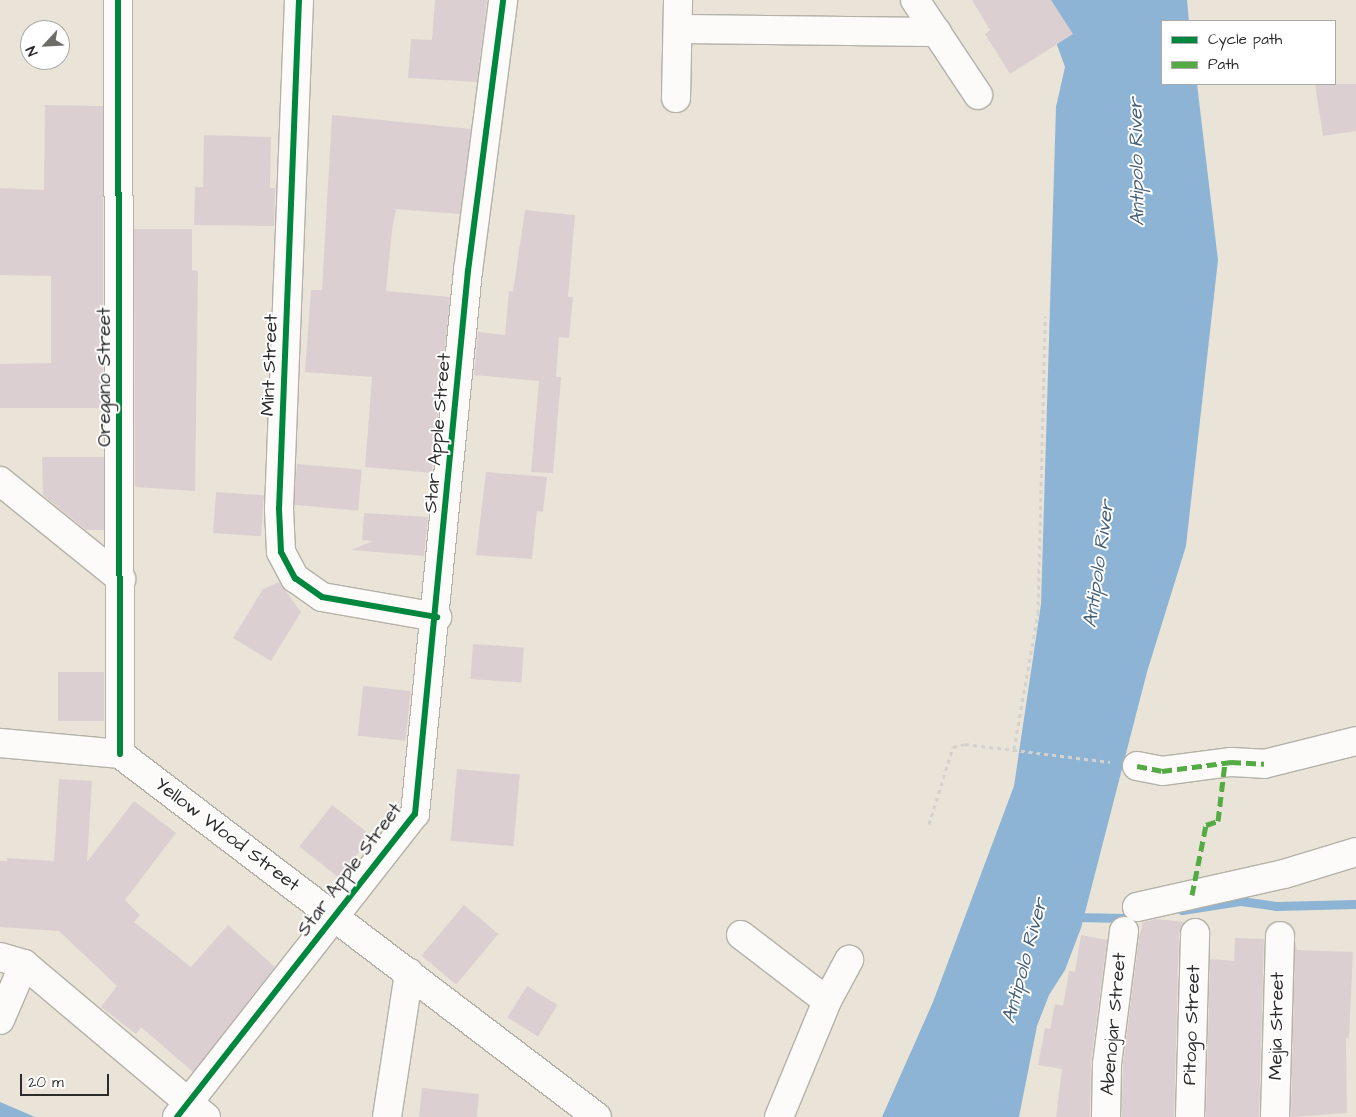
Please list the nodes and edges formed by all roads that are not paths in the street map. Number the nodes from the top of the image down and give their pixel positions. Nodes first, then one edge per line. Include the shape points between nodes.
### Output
1 (118, 0) edge
2 (299, 0) edge
3 (503, 0) edge
4 (678, 0) edge
5 (915, 0) edge
6 (678, 30) junction
7 (937, 32) junction
8 (978, 96) dead end
9 (676, 98) dead end
10 (0, 481) edge
11 (121, 579) junction
12 (437, 617) junction
13 (1356, 741) edge
14 (0, 743) edge
15 (120, 754) junction
16 (1137, 766) road end
17 (1356, 852) edge
18 (1137, 907) dead end
19 (334, 915) junction
20 (1124, 930) dead end
21 (1195, 933) dead end
22 (741, 935) dead end
23 (1280, 936) dead end
24 (849, 960) dead end
25 (12, 961) edge
26 (409, 973) junction
27 (827, 1000) junction
28 (0, 1020) edge
29 (191, 1113) edge
30 (387, 1117) edge
31 (597, 1117) edge
32 (779, 1117) edge
33 (1106, 1117) edge
34 (1190, 1117) edge
35 (1275, 1117) edge

1 - 11 street, Oregano Street
2 - 12 street, Mint Street via 279,509 281,552 294,578 322,597
3 - 12 street, Star Apple Street via 468,271
4 - 6 street
5 - 7 street
6 - 7 street
6 - 9 street
7 - 8 street
10 - 11 street
11 - 15 street, Oregano Street
12 - 19 street, Star Apple Street via 415,814
13 - 16 street via 1264,764 1231,762 1162,771
14 - 15 street
15 - 19 street, Yellow Wood Street
17 - 18 street via 1284,874
19 - 26 street, Yellow Wood Street
19 - 29 street, Star Apple Street
20 - 33 street, Abenojar Street via 1107,1064
21 - 34 street, Pitogo Street
22 - 27 street
23 - 35 street, Mejia Street
24 - 27 street
25 - 28 street
25 - 29 street
26 - 30 street
26 - 31 street, Yellow Wood Street
27 - 32 street

